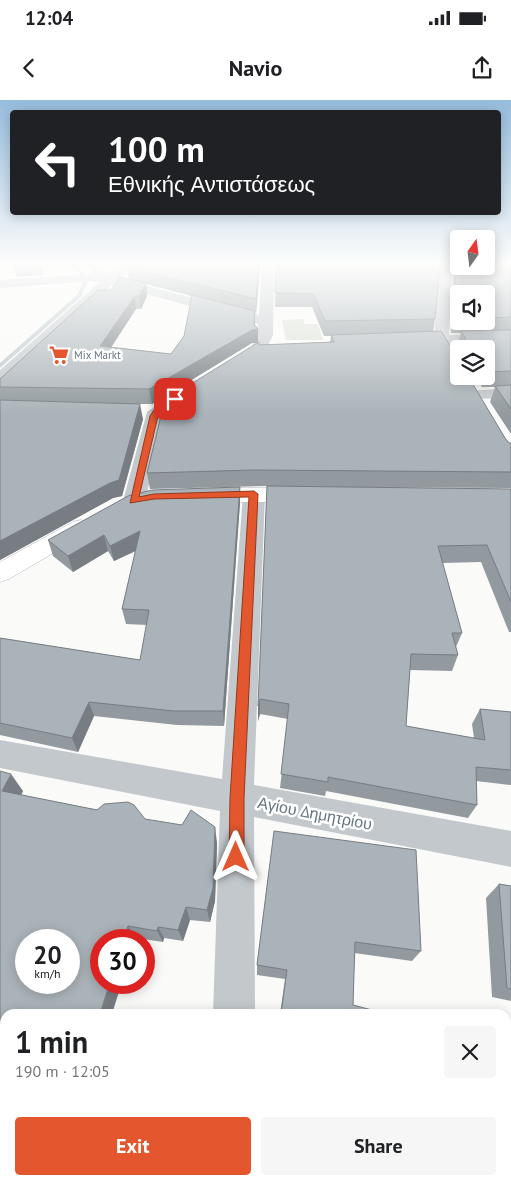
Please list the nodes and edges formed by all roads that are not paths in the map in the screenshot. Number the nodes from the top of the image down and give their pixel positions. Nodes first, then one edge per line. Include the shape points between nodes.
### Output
1 (70, 315) edge
2 (240, 315) edge
3 (265, 315) edge
4 (442, 315) edge
5 (265, 321) junction
6 (511, 338) edge
7 (443, 340) junction
8 (393, 342) edge
9 (280, 346) edge
10 (450, 352) edge
11 (0, 379) edge
12 (206, 380) edge
13 (470, 385) edge
14 (511, 393) edge
15 (475, 394) junction
16 (137, 411) edge
17 (485, 411) edge
18 (156, 412) junction
19 (254, 494) junction
20 (178, 495) edge
21 (323, 495) edge
22 (144, 499) joint
23 (0, 573) edge
24 (0, 754) edge
25 (237, 798) junction
26 (511, 849) edge
27 (234, 1009) edge

1 - 11 street
2 - 5 street
3 - 5 street
4 - 7 street
5 - 9 street via 264,341 252,352
6 - 7 street
7 - 8 street
7 - 10 street
12 - 18 street
13 - 15 street
14 - 15 street
15 - 17 street
16 - 18 street
18 - 22 street
19 - 20 main road
19 - 21 main road
19 - 25 street
22 - 23 main road via 107,513
24 - 25 street, Αγίου Δημητρίου
25 - 26 street, Αγίου Δημητρίου
25 - 27 street

